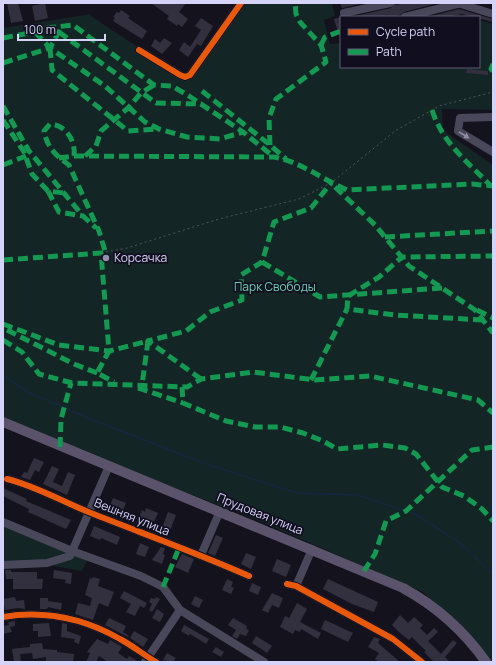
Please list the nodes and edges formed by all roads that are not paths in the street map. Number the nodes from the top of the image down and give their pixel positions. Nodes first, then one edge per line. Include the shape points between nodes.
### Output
1 (241, 3) edge
2 (390, 3) edge
3 (461, 4) edge
4 (344, 13) dead end
5 (493, 14) edge
6 (410, 16) edge
7 (139, 50) dead end
8 (493, 117) edge
9 (493, 152) edge
10 (3, 422) edge
11 (109, 466) junction
12 (7, 479) dead end
13 (220, 511) junction
14 (88, 512) junction
15 (3, 522) edge
16 (312, 549) junction
17 (72, 551) junction
18 (201, 555) junction
19 (3, 565) edge
20 (249, 576) dead end
21 (287, 584) dead end
22 (296, 586) junction
23 (180, 610) junction
24 (3, 617) edge
25 (147, 660) edge
26 (255, 660) edge
27 (156, 662) edge
28 (264, 662) edge
29 (422, 662) edge
30 (486, 662) edge

1 - 7 street via 190,75 185,77
2 - 4 street
3 - 5 street
3 - 6 street
8 -> 9 street via 460,118 458,131
10 - 11 main road, Прудовая улица
11 - 13 main road, Прудовая улица
11 - 14 street
12 - 14 street, Вешняя улица
13 - 16 main road, Прудовая улица
13 - 18 street
14 - 17 street
14 - 18 street, Вешняя улица
15 - 17 street
16 - 22 street
16 - 30 main road, Прудовая улица via 421,598 465,636
17 - 19 street via 70,556 48,563
17 - 23 street via 141,576 163,587
18 - 20 street, Вешняя улица
21 - 22 street
22 - 29 street via 393,639
23 - 25 street
23 - 26 street
24 - 25 street via 23,614 67,617 91,624 122,639
25 - 27 street
26 - 28 street

